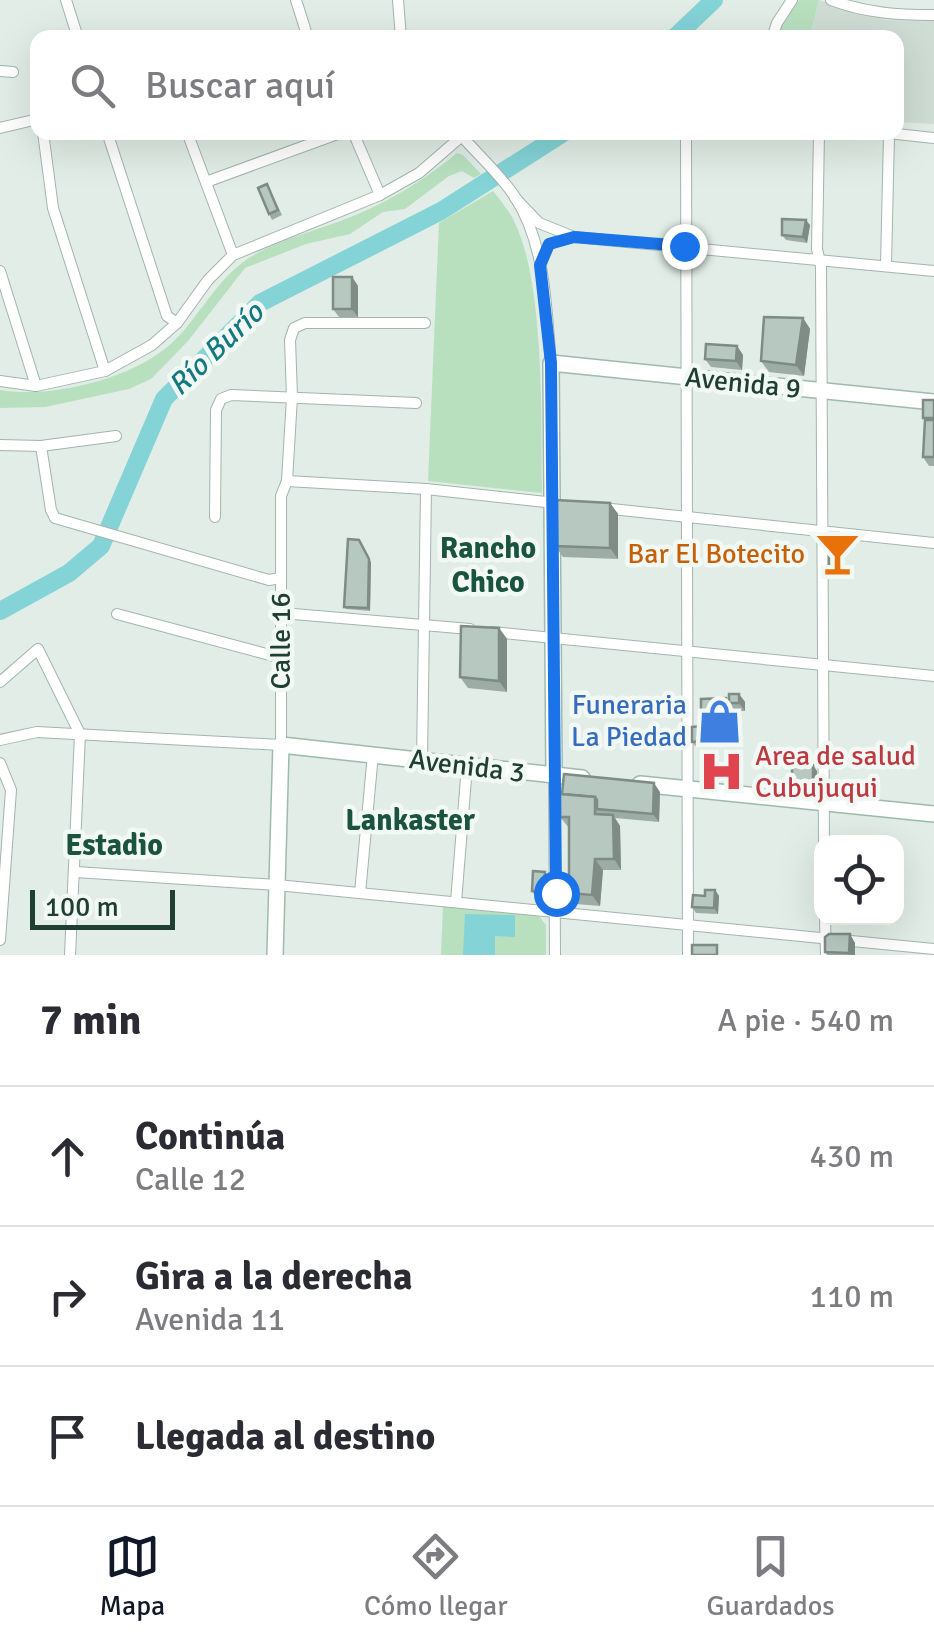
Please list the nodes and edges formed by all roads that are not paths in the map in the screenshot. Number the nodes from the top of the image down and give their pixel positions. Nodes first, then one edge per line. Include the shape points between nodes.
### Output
1 (66, 0) edge
2 (296, 0) edge
3 (398, 0) edge
4 (792, 0) edge
5 (831, 0) edge
6 (857, 5) edge
7 (934, 16) edge
8 (75, 30) edge
9 (305, 30) edge
10 (400, 30) edge
11 (775, 30) edge
12 (0, 71) edge
13 (13, 72) dead end
14 (30, 121) edge
15 (0, 128) edge
16 (904, 135) edge
17 (934, 138) edge
18 (44, 140) edge
19 (111, 140) edge
20 (190, 140) edge
21 (321, 140) edge
22 (356, 140) edge
23 (454, 140) edge
24 (465, 140) edge
25 (686, 140) edge
26 (819, 140) edge
27 (883, 140) edge
28 (206, 182) junction
29 (512, 194) junction
30 (380, 195) junction
31 (574, 237) junction
32 (684, 246) junction
33 (234, 255) junction
34 (820, 259) junction
35 (540, 265) junction
36 (886, 266) junction
37 (0, 271) edge
38 (934, 271) edge
39 (177, 323) junction
40 (425, 323) dead end
41 (551, 363) junction
42 (105, 371) junction
43 (685, 376) junction
44 (0, 381) edge
45 (36, 386) junction
46 (821, 391) junction
47 (292, 397) junction
48 (934, 402) edge
49 (416, 403) dead end
50 (116, 436) dead end
51 (0, 445) edge
52 (41, 446) junction
53 (287, 481) junction
54 (426, 489) junction
55 (552, 503) junction
56 (572, 505) edge
57 (590, 506) edge
58 (686, 516) junction
59 (216, 517) dead end
60 (823, 530) junction
61 (934, 542) edge
62 (281, 578) junction
63 (282, 613) junction
64 (116, 614) dead end
65 (424, 625) junction
66 (554, 637) junction
67 (686, 652) junction
68 (282, 658) junction
69 (823, 665) junction
70 (934, 676) edge
71 (0, 682) edge
72 (80, 734) junction
73 (0, 740) edge
74 (281, 745) junction
75 (373, 754) junction
76 (422, 760) junction
77 (0, 763) edge
78 (468, 766) junction
79 (554, 776) junction
80 (591, 779) edge
81 (630, 783) edge
82 (687, 788) junction
83 (824, 802) junction
84 (934, 814) edge
85 (824, 835) edge
86 (76, 872) junction
87 (276, 885) junction
88 (360, 893) junction
89 (456, 902) junction
90 (556, 912) junction
91 (688, 925) junction
92 (826, 925) edge
93 (826, 939) junction
94 (0, 940) edge
95 (934, 950) edge
96 (70, 955) edge
97 (275, 955) edge
98 (555, 955) edge
99 (688, 955) edge
100 (826, 955) edge

1 - 8 street
2 - 9 street
3 - 10 street
4 - 11 street
5 - 6 street
6 - 7 street via 888,16
12 - 13 street
14 - 15 street
16 - 17 street
18 - 42 street via 53,208
19 - 39 street via 167,316
20 - 28 street
21 - 28 street
22 - 30 street
23 - 30 street via 419,173
24 - 29 street
25 - 32 street
26 - 34 street
27 - 36 street
28 - 33 street
29 - 31 street via 538,223
29 - 35 street
30 - 33 street
31 - 32 street
31 - 35 street via 549,244
32 - 34 street
32 - 43 street
33 - 39 street
34 - 36 street
34 - 46 street
35 - 41 street
36 - 38 street
37 - 45 street
39 - 42 street
40 - 47 street, Calle 16 via 294,328
41 - 43 street, Avenida 9
41 - 55 street
42 - 45 street
43 - 46 street, Avenida 9
43 - 58 street
44 - 45 street
46 - 48 street, Avenida 9
46 - 60 street
47 - 49 street
47 - 53 street, Calle 16
47 - 59 street via 222,399 216,410
50 - 52 street
51 - 52 street
52 - 62 street via 55,518 269,580
53 - 54 street
53 - 62 street, Calle 16 via 281,496
54 - 55 street
54 - 65 street
55 - 56 street
55 - 66 street
57 - 58 street
58 - 60 street
58 - 67 street
60 - 61 street
60 - 69 street
62 - 63 street, Calle 16
63 - 65 street
63 - 68 street, Calle 16
64 - 68 street
65 - 66 street
65 - 76 street
66 - 67 street
66 - 79 street
67 - 69 street
67 - 82 street
68 - 74 street, Calle 16
69 - 70 street
69 - 83 street
71 - 72 street via 38,649
72 - 73 street, Avenida 3 via 30,732
72 - 74 street, Avenida 3
72 - 86 street
74 - 75 street, Avenida 3
74 - 87 street, Calle 16
75 - 76 street, Avenida 3
75 - 88 street
76 - 78 street, Avenida 3
77 - 94 street via 11,790
78 - 79 street, Avenida 3
78 - 89 street
79 - 80 street, Avenida 3
79 - 90 street
81 - 82 street
82 - 83 street
82 - 91 street
83 - 84 street
83 - 85 street
86 - 87 street
86 - 96 street
87 - 88 street
87 - 97 street, Calle 16
88 - 89 street
89 - 90 street
90 - 91 street
90 - 98 street
91 - 93 street
91 - 99 street
92 - 93 street
93 - 95 street
93 - 100 street

